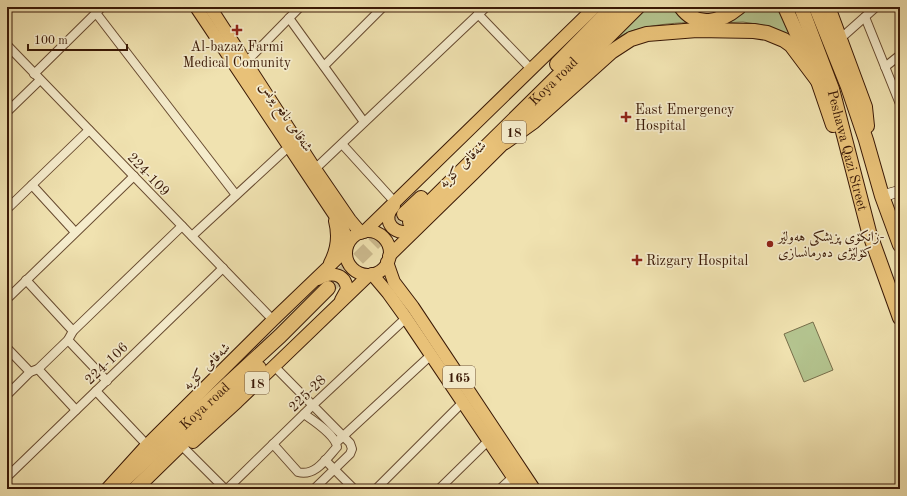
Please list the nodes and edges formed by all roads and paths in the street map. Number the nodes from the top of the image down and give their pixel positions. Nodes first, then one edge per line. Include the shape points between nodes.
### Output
1 (102, 7) edge
2 (196, 7) edge
3 (210, 7) edge
4 (300, 7) edge
5 (384, 7) edge
6 (594, 7) edge
7 (613, 7) edge
8 (628, 7) edge
9 (639, 7) edge
10 (681, 7) edge
11 (739, 7) edge
12 (784, 7) edge
13 (801, 7) edge
14 (876, 7) edge
15 (825, 8) edge
16 (481, 10) edge
17 (96, 13) junction
18 (865, 17) junction
19 (289, 18) junction
20 (840, 39) junction
21 (7, 45) edge
22 (900, 55) edge
23 (246, 62) junction
24 (324, 66) junction
25 (885, 67) junction
26 (531, 69) junction
27 (37, 77) junction
28 (818, 81) junction
29 (900, 104) edge
30 (7, 112) edge
31 (364, 122) junction
32 (89, 130) junction
33 (866, 140) junction
34 (504, 142) junction
35 (342, 144) junction
36 (846, 144) junction
37 (290, 148) junction
38 (315, 168) junction
39 (134, 176) junction
40 (32, 185) junction
41 (900, 191) edge
42 (236, 195) junction
43 (882, 196) junction
44 (396, 198) junction
45 (326, 202) junction
46 (7, 209) edge
47 (411, 221) junction
48 (352, 222) junction
49 (182, 226) junction
50 (75, 232) junction
51 (362, 232) junction
52 (192, 236) junction
53 (401, 243) junction
54 (900, 245) edge
55 (347, 247) junction
56 (388, 259) junction
57 (223, 268) junction
58 (327, 268) junction
59 (371, 275) junction
60 (26, 280) junction
61 (309, 284) junction
62 (333, 297) junction
63 (7, 299) edge
64 (395, 303) junction
65 (413, 307) junction
66 (406, 318) junction
67 (900, 318) edge
68 (272, 320) junction
69 (73, 331) junction
70 (68, 340) junction
71 (7, 348) edge
72 (431, 355) junction
73 (274, 366) junction
74 (34, 370) junction
75 (107, 381) junction
76 (96, 391) junction
77 (7, 395) edge
78 (462, 403) junction
79 (313, 405) junction
80 (76, 410) junction
81 (304, 414) junction
82 (343, 436) junction
83 (488, 441) junction
84 (337, 443) junction
85 (273, 444) junction
86 (147, 445) junction
87 (185, 449) junction
88 (325, 460) junction
89 (335, 469) junction
90 (512, 469) junction
91 (7, 477) edge
92 (139, 488) edge
93 (107, 489) edge
94 (114, 489) edge
95 (226, 489) edge
96 (314, 489) edge
97 (354, 489) edge
98 (376, 489) edge
99 (439, 489) edge
100 (500, 489) edge
101 (521, 489) edge
102 (534, 489) edge

1 - 17 street
2 - 37 main road, شەقامی نافع یونس
3 - 23 main road, شەقامی نافع یونس
4 - 19 street
5 - 24 street
6 - 26 main road, شەقامی کۆیە
7 - 47 highway, Koya road via 539,82
8 - 47 highway, Koya road
9 - 34 main road, شەقامی کۆیە / 18
10 - 11 highway via 693,18 708,22 721,18
12 - 28 highway
13 - 36 highway, Peshawa Qazi Street via 832,89
14 - 18 street
15 - 20 highway
15 - 33 highway, Peshawa Qazi Street
16 - 26 street
16 - 31 street
17 - 27 street
17 - 42 street
18 - 20 street
18 - 25 street
19 - 23 street
19 - 24 street
20 - 33 highway via 865,107
21 - 27 street, 224-109
22 - 25 street
23 - 38 main road, شەقامی نافع یونس
24 - 31 street
25 - 29 street
26 - 44 main road, شەقامی کۆیە
27 - 30 street
27 - 32 street, 224-109
28 - 34 highway via 791,45 767,33 754,30 697,30 647,34 628,41 611,52 533,122
28 - 36 highway via 833,128
31 - 35 street
32 - 39 street, 224-109
32 - 40 street
33 - 43 highway, Peshawa Qazi Street
34 - 47 main road, شەقامی کۆیە / 18 via 473,174
35 - 38 street
35 - 44 street
36 - 67 highway, Peshawa Qazi Street via 869,232
37 - 42 street
37 - 45 main road, شەقامی نافع یونس
38 - 48 main road, شەقامی نافع یونس
39 - 49 street, 224-109
39 - 50 street
40 - 46 street
40 - 50 street
41 - 43 street
42 - 52 street
43 - 54 highway, Peshawa Qazi Street
44 - 47 main road via 398,200 389,212 390,225 397,231 409,232
44 - 48 main road via 368,220
44 - 51 main road, شەقامی کۆیە
45 - 55 main road, شەقامی نافع یونس via 342,226
45 - 58 main road via 335,222 337,234 336,250
47 - 53 main road, شەقامی کۆیە / 18
48 - 51 main road, شەقامی نافع یونس
49 - 52 street, 224-109
49 - 69 street
50 - 60 street
51 - 55 main road, شەقامی کۆیە via 355,236
51 - 56 main road via 381,236 388,245
52 - 57 street, 224-109
53 - 56 main road, شەقامی کۆیە / 18
53 - 65 main road via 394,257 394,266
55 - 58 main road, شەقامی کۆیە
55 - 59 main road via 346,258 352,269
56 - 59 main road, شەقامی کۆیە via 381,270
56 - 65 main road, 165 via 394,282
57 - 68 street, 224-109
57 - 75 street, 224-106
58 - 61 main road, شەقامی کۆیە
59 - 62 main road, شەقامی کۆیە / 18
59 - 64 main road, 165
60 - 63 street
60 - 69 street
61 - 62 main road via 326,274 341,276 345,281 346,292
61 - 68 main road, شەقامی کۆیە
62 - 64 main road via 369,285 376,287
62 - 73 main road, شەقامی کۆیە / 18
62 - 92 highway, Koya road
62 - 94 highway, Koya road via 280,336
64 - 66 main road, 165
65 - 90 main road, 165
66 - 72 main road, 165
66 - 79 street, 225-28
68 - 86 main road, شەقامی کۆیە
69 - 70 street
70 - 74 street
70 - 75 street
71 - 74 street
72 - 78 main road, 165
72 - 82 street
73 - 79 street
73 - 87 main road, شەقامی کۆیە / 18
74 - 77 street
74 - 80 street
75 - 76 street, 224-106
76 - 80 street, 224-106
76 - 86 street
78 - 83 main road, 165
78 - 98 street
79 - 81 street, 225-28
79 - 82 street
80 - 91 street, 224-106
81 - 84 street
81 - 85 street, 225-28
82 - 84 street
82 - 89 street via 352,449
83 - 90 main road, 165
83 - 99 street
84 - 88 street via 337,447
85 - 88 street via 298,472 311,472
85 - 95 street, 225-28
86 - 93 main road, شەقامی کۆیە
87 - 92 main road, شەقامی کۆیە / 18
87 - 95 street
88 - 89 street
89 - 96 street
89 - 97 street
90 - 100 street
90 - 101 main road, 165
90 - 102 main road, 165

